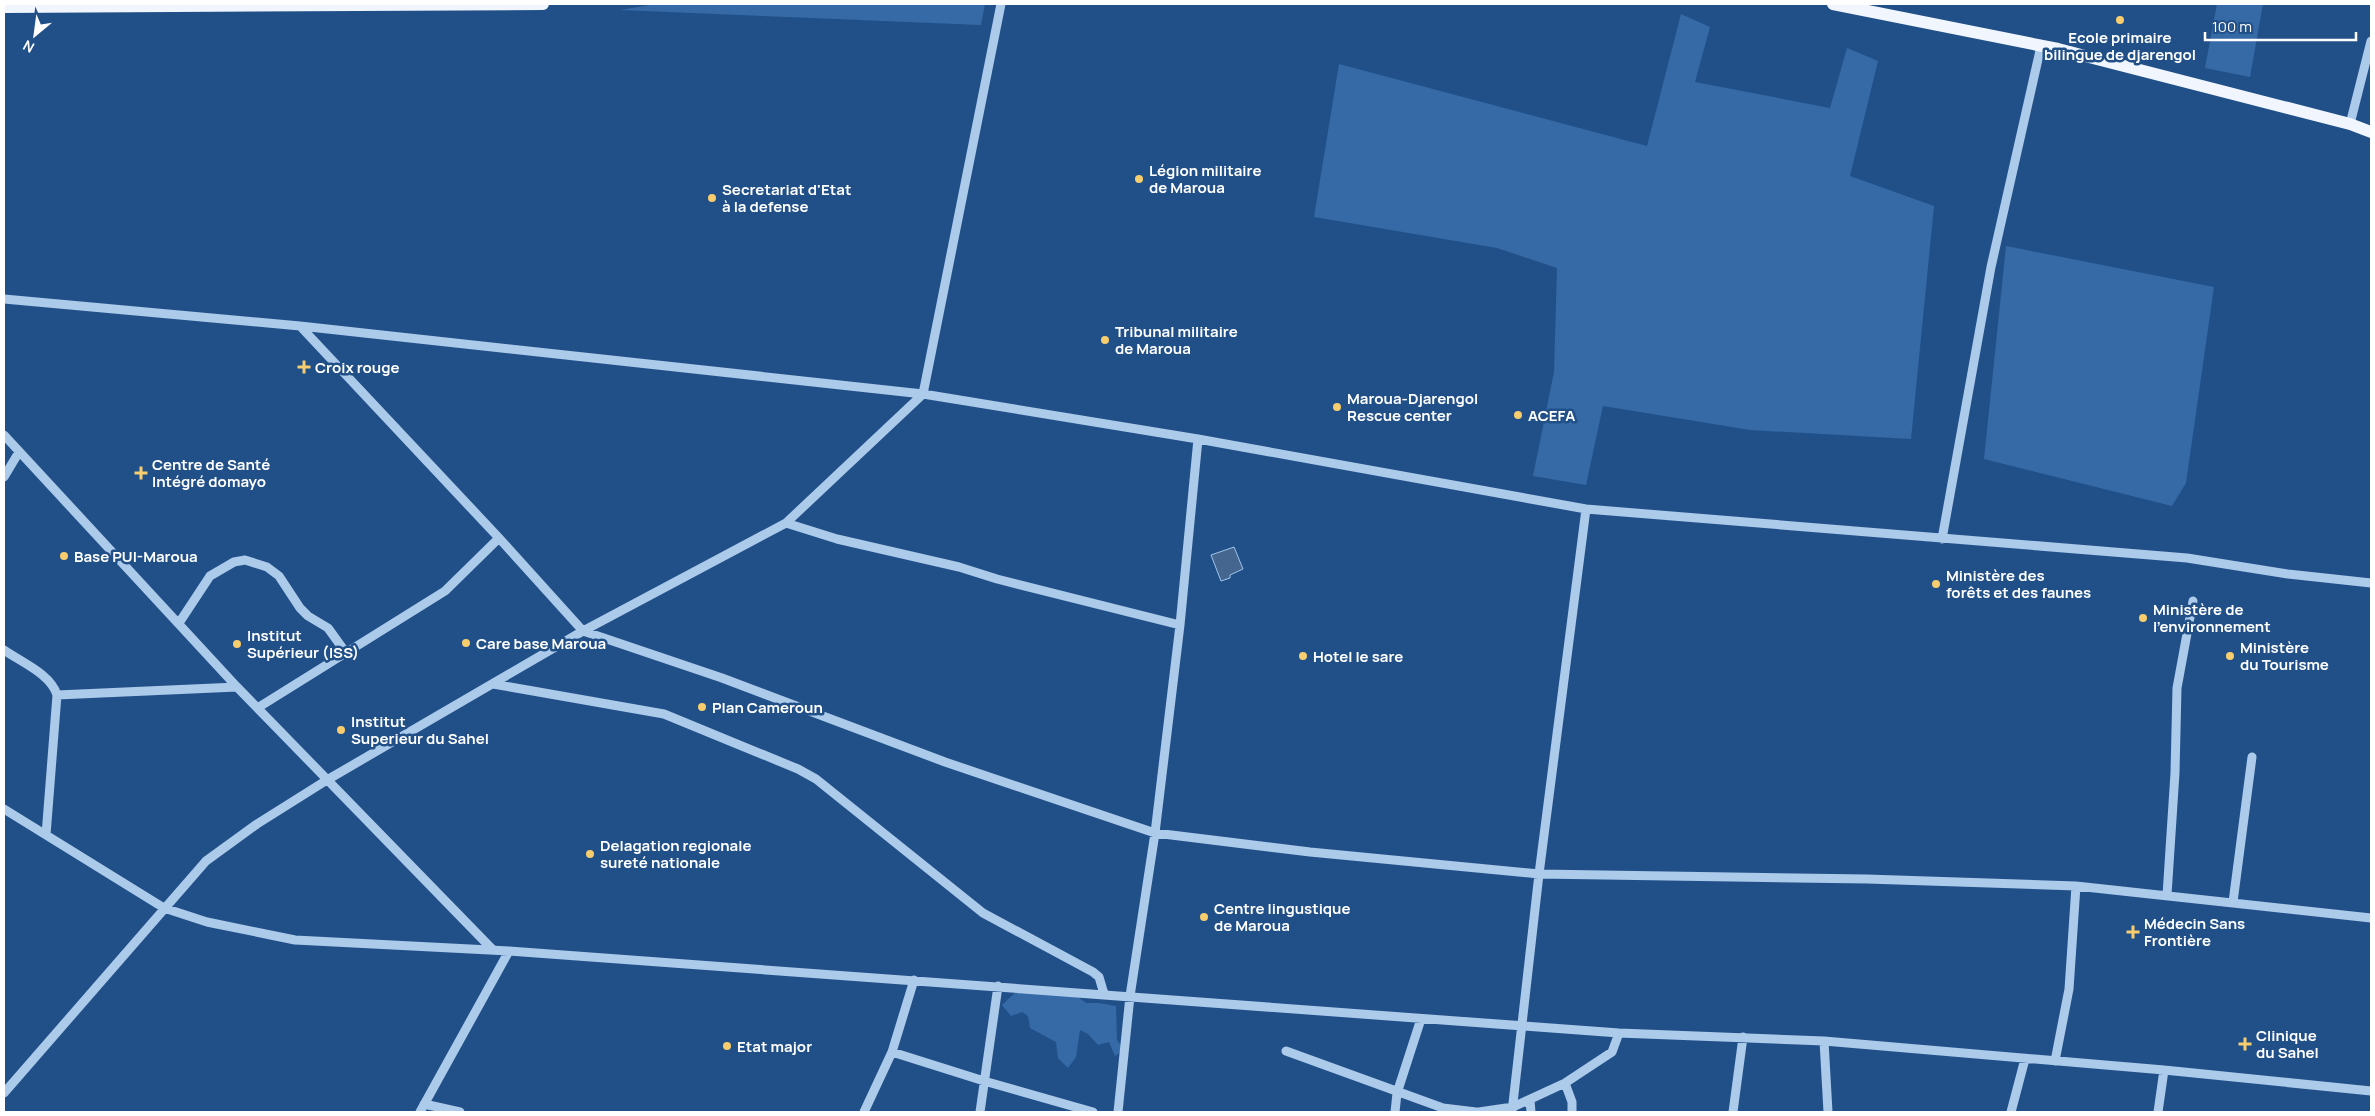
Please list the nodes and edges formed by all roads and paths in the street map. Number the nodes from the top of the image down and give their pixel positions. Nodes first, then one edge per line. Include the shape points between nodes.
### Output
1 (543, 4) edge
2 (1001, 4) edge
3 (1833, 4) edge
4 (187, 5) edge
5 (4, 7) edge
6 (2371, 41) edge
7 (2041, 46) junction
8 (2350, 124) junction
9 (2371, 132) edge
10 (4, 299) edge
11 (300, 326) junction
12 (923, 394) junction
13 (4, 435) edge
14 (1198, 439) junction
15 (19, 452) junction
16 (4, 478) edge
17 (1586, 509) junction
18 (786, 523) junction
19 (499, 538) junction
20 (1942, 539) junction
21 (2371, 583) edge
22 (2193, 601) dead end
23 (180, 623) junction
24 (1180, 625) junction
25 (583, 631) junction
26 (4, 650) edge
27 (346, 653) junction
28 (493, 684) junction
29 (237, 687) junction
30 (57, 695) junction
31 (258, 707) junction
32 (2252, 757) dead end
33 (326, 780) junction
34 (4, 809) edge
35 (1155, 833) junction
36 (46, 835) junction
37 (1539, 874) junction
38 (2076, 886) junction
39 (2166, 895) junction
40 (2233, 902) junction
41 (164, 908) junction
42 (2371, 918) edge
43 (493, 950) junction
44 (509, 951) junction
45 (914, 980) junction
46 (998, 986) junction
47 (1104, 994) junction
48 (1130, 996) junction
49 (1421, 1019) junction
50 (1524, 1025) junction
51 (1619, 1033) junction
52 (1743, 1037) junction
53 (1824, 1041) junction
54 (1286, 1051) dead end
55 (892, 1052) junction
56 (2024, 1059) junction
57 (2055, 1061) junction
58 (2164, 1070) junction
59 (984, 1081) junction
60 (1565, 1083) junction
61 (2371, 1091) edge
62 (4, 1093) edge
63 (1397, 1093) junction
64 (1530, 1100) junction
65 (422, 1108) edge
66 (1513, 1110) edge
67 (460, 1112) edge
68 (864, 1112) edge
69 (980, 1112) edge
70 (1093, 1112) edge
71 (1118, 1112) edge
72 (1394, 1112) edge
73 (1477, 1112) edge
74 (1531, 1112) edge
75 (1572, 1112) edge
76 (1733, 1112) edge
77 (1828, 1112) edge
78 (2011, 1112) edge
79 (2158, 1112) edge

1 - 4 main road
2 - 12 street
3 - 7 main road
4 - 5 main road
6 - 8 street
7 - 8 main road
7 - 20 street via 1991,267
8 - 9 main road
10 - 11 street
11 - 12 street
11 - 19 street
12 - 14 street
12 - 18 street
13 - 15 street
14 - 17 street
14 - 24 street
15 - 16 street
15 - 23 street
17 - 20 street
17 - 37 street
18 - 24 street via 837,539
18 - 25 street
19 - 25 street
19 - 27 street via 445,591
20 - 21 street via 2187,558
22 - 39 street via 2177,688 2175,774
23 - 27 street via 210,576 234,562 245,560 267,567 279,576 300,608 328,628
23 - 29 street
24 - 35 street
25 - 28 street
25 - 35 street via 722,678 945,762
26 - 30 street via 47,679 55,687
27 - 31 street
28 - 33 street
28 - 47 street via 664,714 798,769 816,779 983,913 1094,972
29 - 30 street
29 - 31 street
30 - 36 street
31 - 33 street
32 - 40 street
33 - 41 street via 206,861
33 - 43 street
34 - 36 street
35 - 37 street
35 - 48 street
36 - 41 street
37 - 38 street
37 - 50 street
38 - 39 street
38 - 57 street via 2069,988
39 - 40 street
40 - 42 street
41 - 43 street via 207,922 295,940
41 - 62 street
43 - 44 street
44 - 45 street
44 - 65 street
45 - 46 street
45 - 55 street
46 - 47 street
46 - 59 street
47 - 48 street
48 - 49 street
48 - 71 street
49 - 50 street
49 - 63 street
50 - 51 street
50 - 66 street
51 - 52 street
51 - 60 street via 1612,1052
52 - 53 street
52 - 76 street
53 - 56 street
53 - 77 street
54 - 63 street
55 - 59 street
55 - 68 street
56 - 57 street
56 - 78 street
57 - 58 street
58 - 61 street
58 - 79 street
59 - 69 street
59 - 70 street
60 - 64 street
60 - 75 street
63 - 72 street
63 - 73 street via 1442,1108
64 - 66 street
64 - 74 street
65 - 67 street
66 - 73 street

